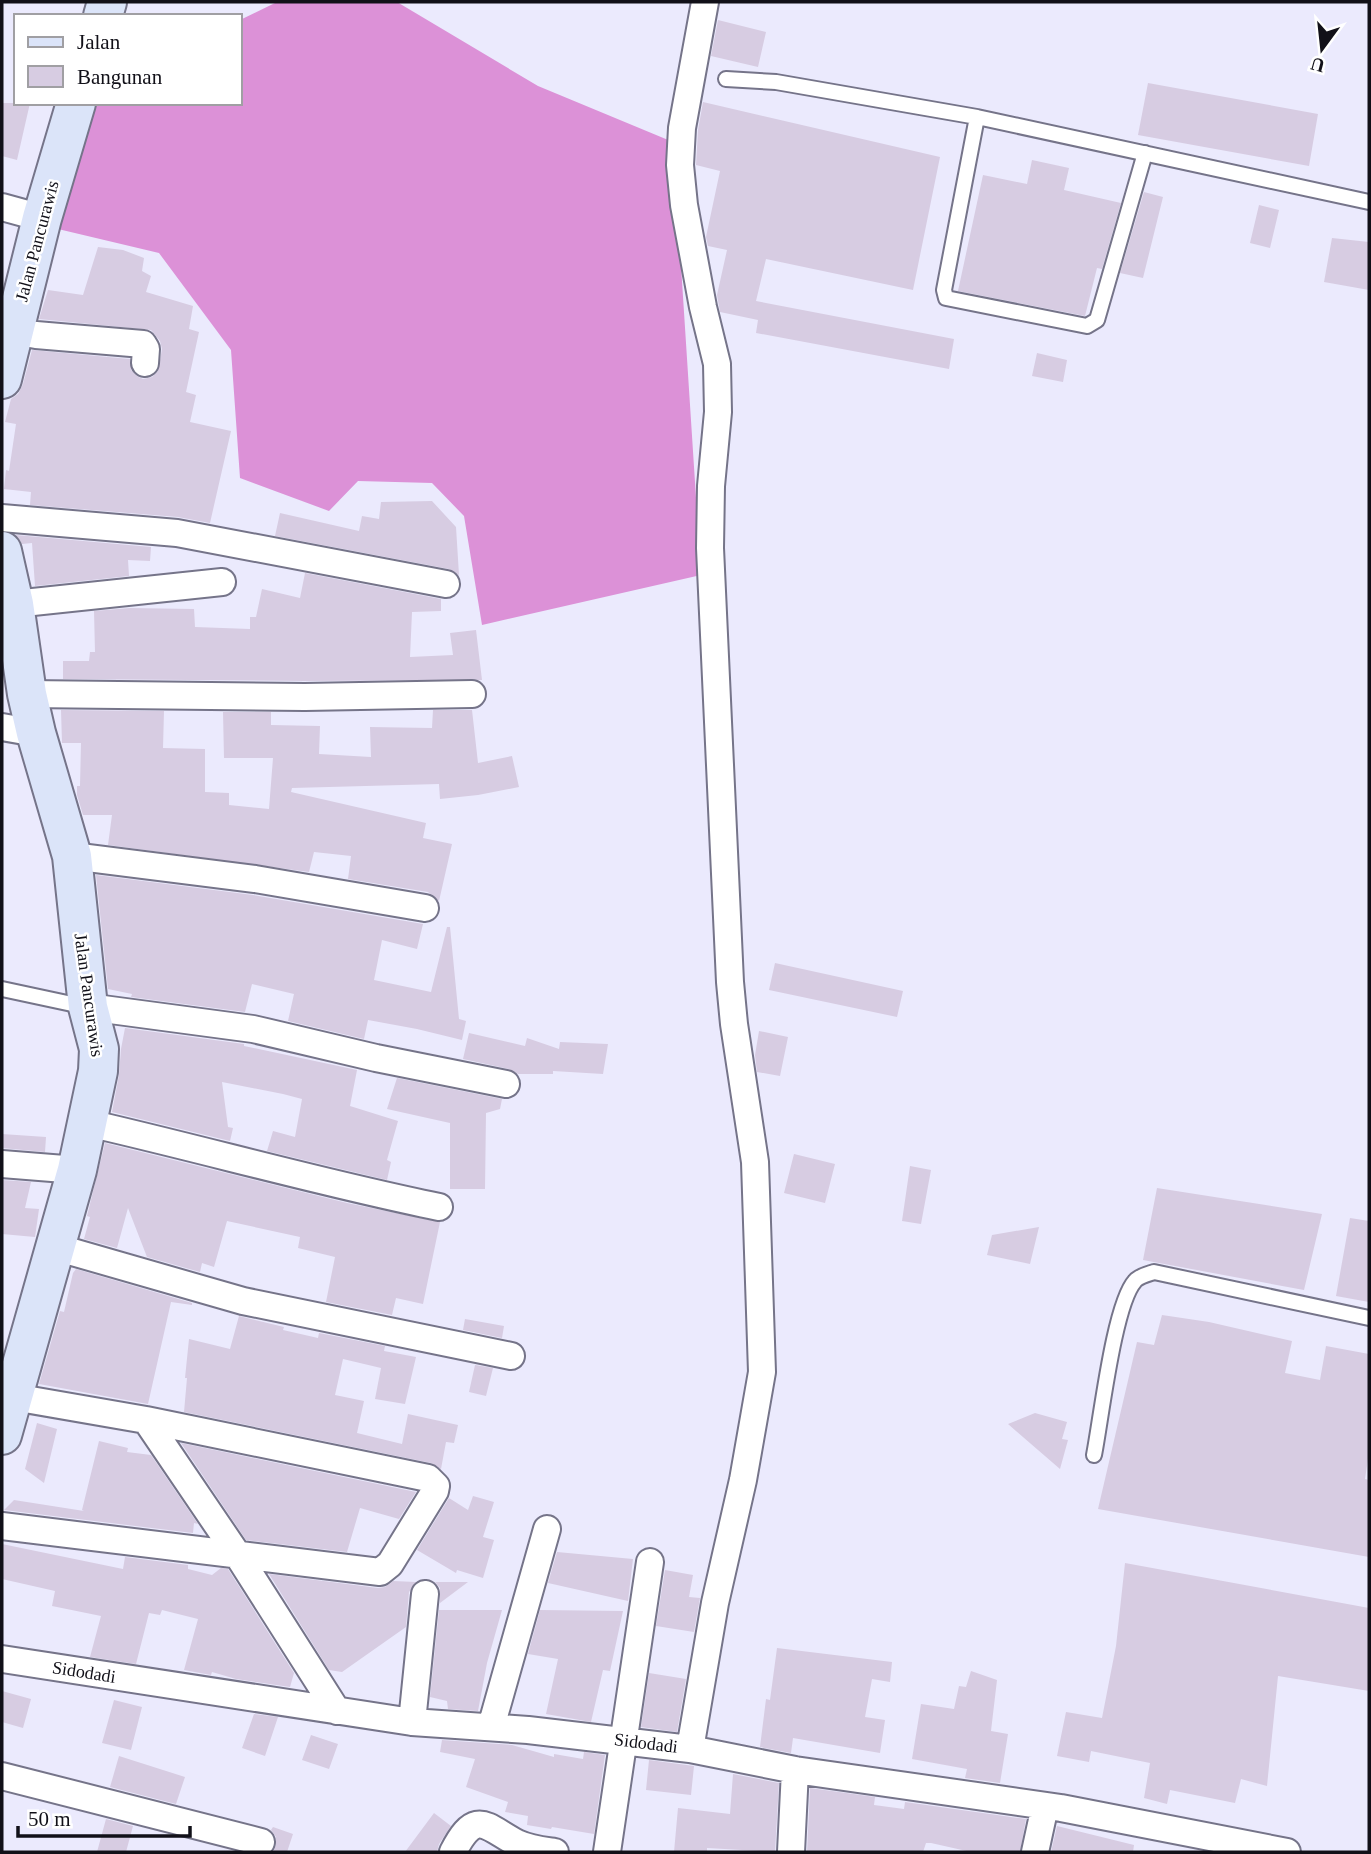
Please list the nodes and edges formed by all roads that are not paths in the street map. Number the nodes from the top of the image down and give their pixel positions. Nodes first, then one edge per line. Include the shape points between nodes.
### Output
1 (705, 2) edge
2 (726, 79) dead end
3 (75, 105) edge
4 (977, 117) junction
5 (1145, 153) junction
6 (1369, 202) edge
7 (2, 207) edge
8 (42, 218) junction
9 (13, 331) junction
10 (145, 363) dead end
11 (2, 379) edge
12 (2, 518) edge
13 (2, 551) edge
14 (222, 582) dead end
15 (446, 584) dead end
16 (14, 604) junction
17 (27, 694) junction
18 (472, 694) dead end
19 (19, 730) edge
20 (72, 856) junction
21 (425, 908) dead end
22 (2, 989) edge
23 (88, 1007) junction
24 (506, 1084) dead end
25 (88, 1123) junction
26 (2, 1164) edge
27 (77, 1170) junction
28 (439, 1207) dead end
29 (55, 1247) junction
30 (1369, 1318) edge
31 (511, 1356) dead end
32 (7, 1397) edge
33 (146, 1420) junction
34 (2, 1435) edge
35 (1094, 1455) dead end
36 (2, 1526) edge
37 (547, 1529) dead end
38 (237, 1554) junction
39 (650, 1562) dead end
40 (425, 1594) dead end
41 (2, 1659) edge
42 (337, 1711) junction
43 (412, 1722) junction
44 (491, 1727) junction
45 (624, 1740) junction
46 (690, 1749) junction
47 (795, 1770) junction
48 (2, 1776) edge
49 (1045, 1806) junction
50 (261, 1842) dead end
51 (453, 1852) edge
52 (555, 1852) edge
53 (607, 1852) edge
54 (791, 1852) edge
55 (1035, 1852) edge
56 (1287, 1852) edge

1 - 46 street via 682,128 680,165 686,218 718,364 711,498 712,618 730,982 755,1162 762,1372
2 - 4 lane via 776,82
3 - 8 street, Jalan Pancurawis
4 - 5 lane
4 - 5 lane via 946,298 1087,326 1097,320
5 - 6 lane
7 - 8 street
8 - 9 street, Jalan Pancurawis
9 - 10 street via 143,344
9 - 11 street, Jalan Pancurawis
12 - 15 street via 177,533
13 - 16 street, Jalan Pancurawis
14 - 16 street
16 - 17 street, Jalan Pancurawis
17 - 18 street
17 - 19 street, Jalan Pancurawis
19 - 20 street, Jalan Pancurawis
20 - 21 street via 255,879
20 - 23 street, Jalan Pancurawis
22 - 23 lane
23 - 24 street via 253,1029
23 - 25 street, Jalan Pancurawis via 99,1049
25 - 27 street, Jalan Pancurawis
25 - 28 street
26 - 27 street
27 - 29 street, Jalan Pancurawis
29 - 31 street via 243,1301
29 - 32 street, Jalan Pancurawis
30 - 35 lane via 1154,1272 1136,1279 1118,1321
32 - 33 street
32 - 34 street, Jalan Pancurawis
33 - 38 street
33 - 38 street via 428,1478 436,1486 390,1564 380,1572
36 - 38 street
37 - 44 street
38 - 42 street
39 - 45 street
40 - 43 street
41 - 42 street, Sidodadi
42 - 43 street, Sidodadi
43 - 44 street, Sidodadi
44 - 45 street, Sidodadi
45 - 46 street, Sidodadi
45 - 53 street
46 - 47 street, Sidodadi
47 - 49 street, Sidodadi
47 - 54 street
48 - 50 street
49 - 55 street
49 - 56 street, Sidodadi
51 - 52 street via 471,1828 480,1824 530,1849

